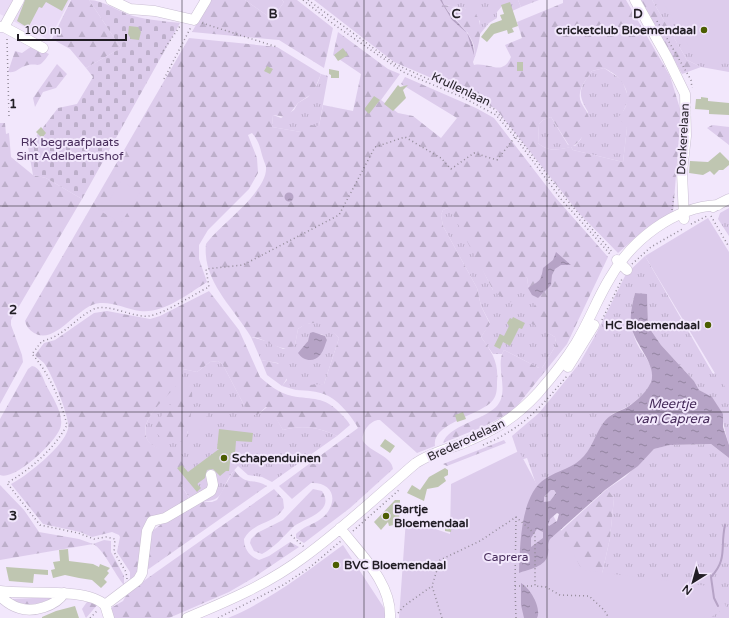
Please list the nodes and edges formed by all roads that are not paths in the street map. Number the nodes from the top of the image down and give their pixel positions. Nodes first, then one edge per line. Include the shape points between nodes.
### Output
1 (19, 0) edge
2 (111, 0) edge
3 (206, 0) edge
4 (635, 0) edge
5 (4, 27) edge
6 (43, 48) dead end
7 (729, 199) edge
8 (683, 214) junction
9 (211, 475) dead end
10 (344, 532) junction
11 (308, 556) junction
12 (0, 591) edge
13 (64, 593) junction
14 (0, 596) edge
15 (105, 605) junction
16 (394, 616) edge
17 (109, 618) edge
18 (187, 618) edge
19 (202, 618) edge

1 - 5 street
2 - 3 street via 130,10 155,11 190,19
4 - 8 street, Donkerelaan via 685,94
5 - 6 street
7 - 8 street, Brederodelaan via 718,205 704,205
8 - 10 street, Brederodelaan via 651,232 638,243 610,278 583,332 564,361 503,428 417,462 396,487
9 - 15 street via 211,491 165,518 152,521 147,531 142,573 138,580
10 - 11 street, Brederodelaan
10 - 16 street via 386,589
11 - 18 street, Brederodelaan via 261,585
11 - 19 street, Brederodelaan via 272,585
12 - 13 street
13 - 14 street via 60,599 36,609 20,609
13 - 15 street via 91,598
15 - 17 street

